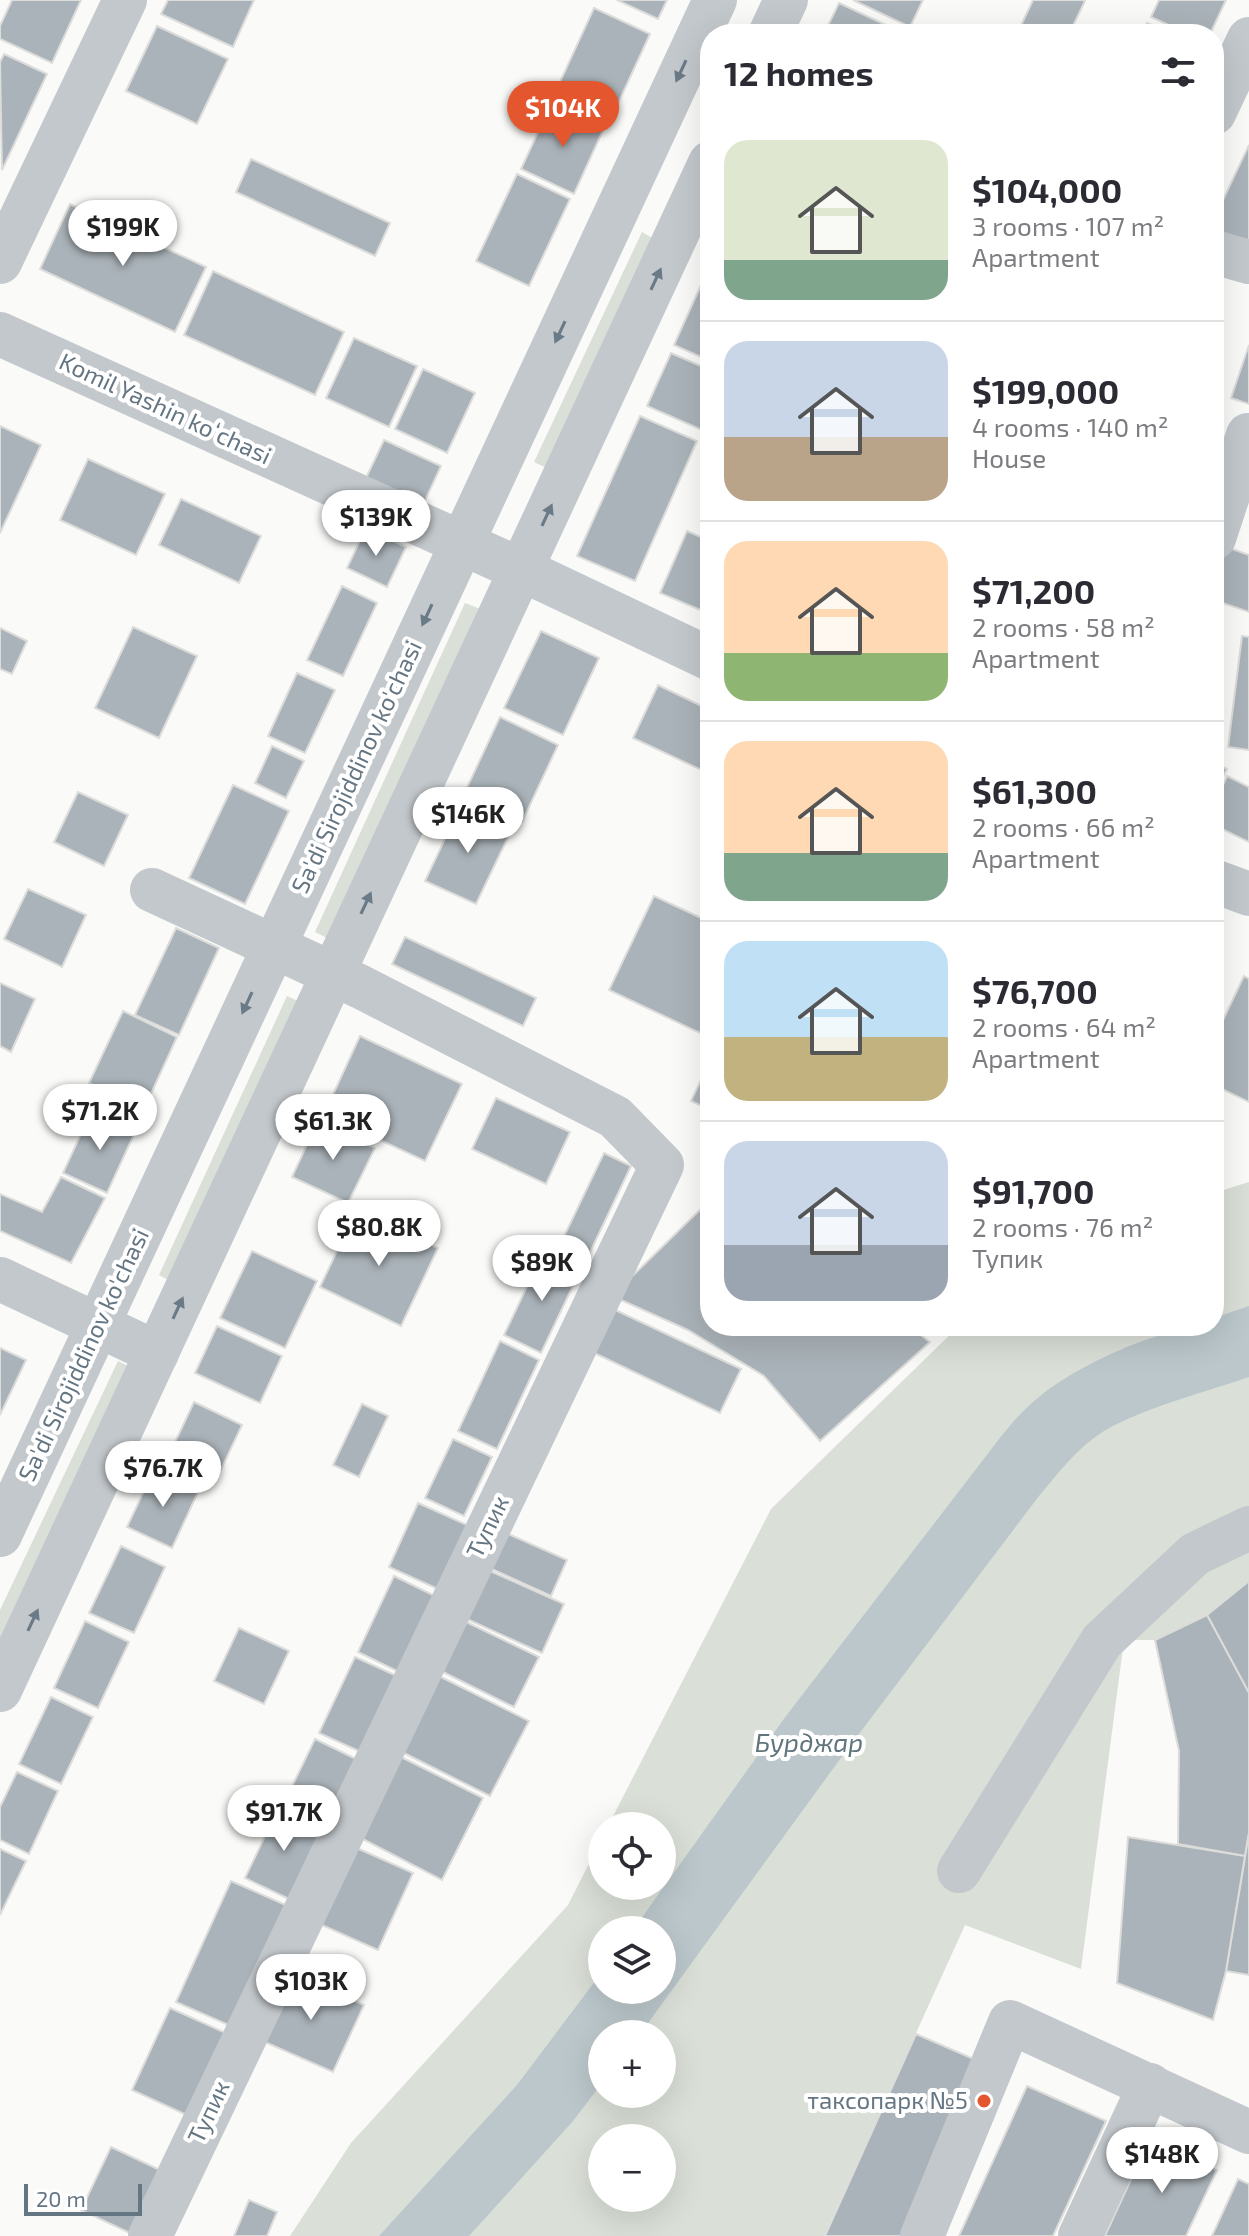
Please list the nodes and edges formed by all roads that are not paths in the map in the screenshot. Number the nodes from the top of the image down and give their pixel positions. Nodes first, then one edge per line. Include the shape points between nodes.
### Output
1 (125, 0) edge
2 (715, 0) edge
3 (786, 0) edge
4 (704, 24) edge
5 (775, 24) edge
6 (700, 32) edge
7 (1249, 39) edge
8 (1224, 92) edge
9 (638, 163) junction
10 (700, 181) edge
11 (700, 196) edge
12 (1224, 255) edge
13 (0, 262) edge
14 (1249, 262) edge
15 (0, 334) edge
16 (1248, 435) edge
17 (1224, 508) edge
18 (460, 544) junction
19 (521, 570) junction
20 (700, 654) edge
21 (1224, 885) edge
22 (152, 890) dead end
23 (1249, 894) edge
24 (274, 945) junction
25 (333, 973) junction
26 (0, 1279) edge
27 (98, 1325) junction
28 (157, 1353) junction
29 (1249, 1528) edge
30 (0, 1535) edge
31 (0, 1690) edge
32 (959, 1871) dead end
33 (1150, 2085) junction
34 (1249, 2132) edge
35 (150, 2236) edge
36 (922, 2236) edge
37 (1080, 2236) edge

1 - 13 street
2 -> 4 street, Sa'di Sirojiddinov ko'chasi
3 - 5 street
6 -> 9 street, Sa'di Sirojiddinov ko'chasi
7 - 8 street
9 - 10 street
9 -> 18 street, Sa'di Sirojiddinov ko'chasi
19 -> 11 street
12 - 14 street
15 - 18 street, Komil Yashin koʻchasi
16 - 17 street
18 - 19 street, Komil Yashin koʻchasi
18 -> 24 street, Sa'di Sirojiddinov ko'chasi
19 - 20 street, Komil Yashin koʻchasi
25 -> 19 street
21 - 23 street
22 - 24 street
24 - 25 street
24 -> 27 street, Sa'di Sirojiddinov ko'chasi
28 -> 25 street
25 - 35 street, Тупик via 615,1117 662,1165
26 - 27 street
27 - 28 street
27 - 30 street, Sa'di Sirojiddinov ko'chasi
31 -> 28 street
29 - 32 street via 1195,1554 1102,1641
33 - 34 street
33 - 36 street via 1010,2022
33 - 37 street

